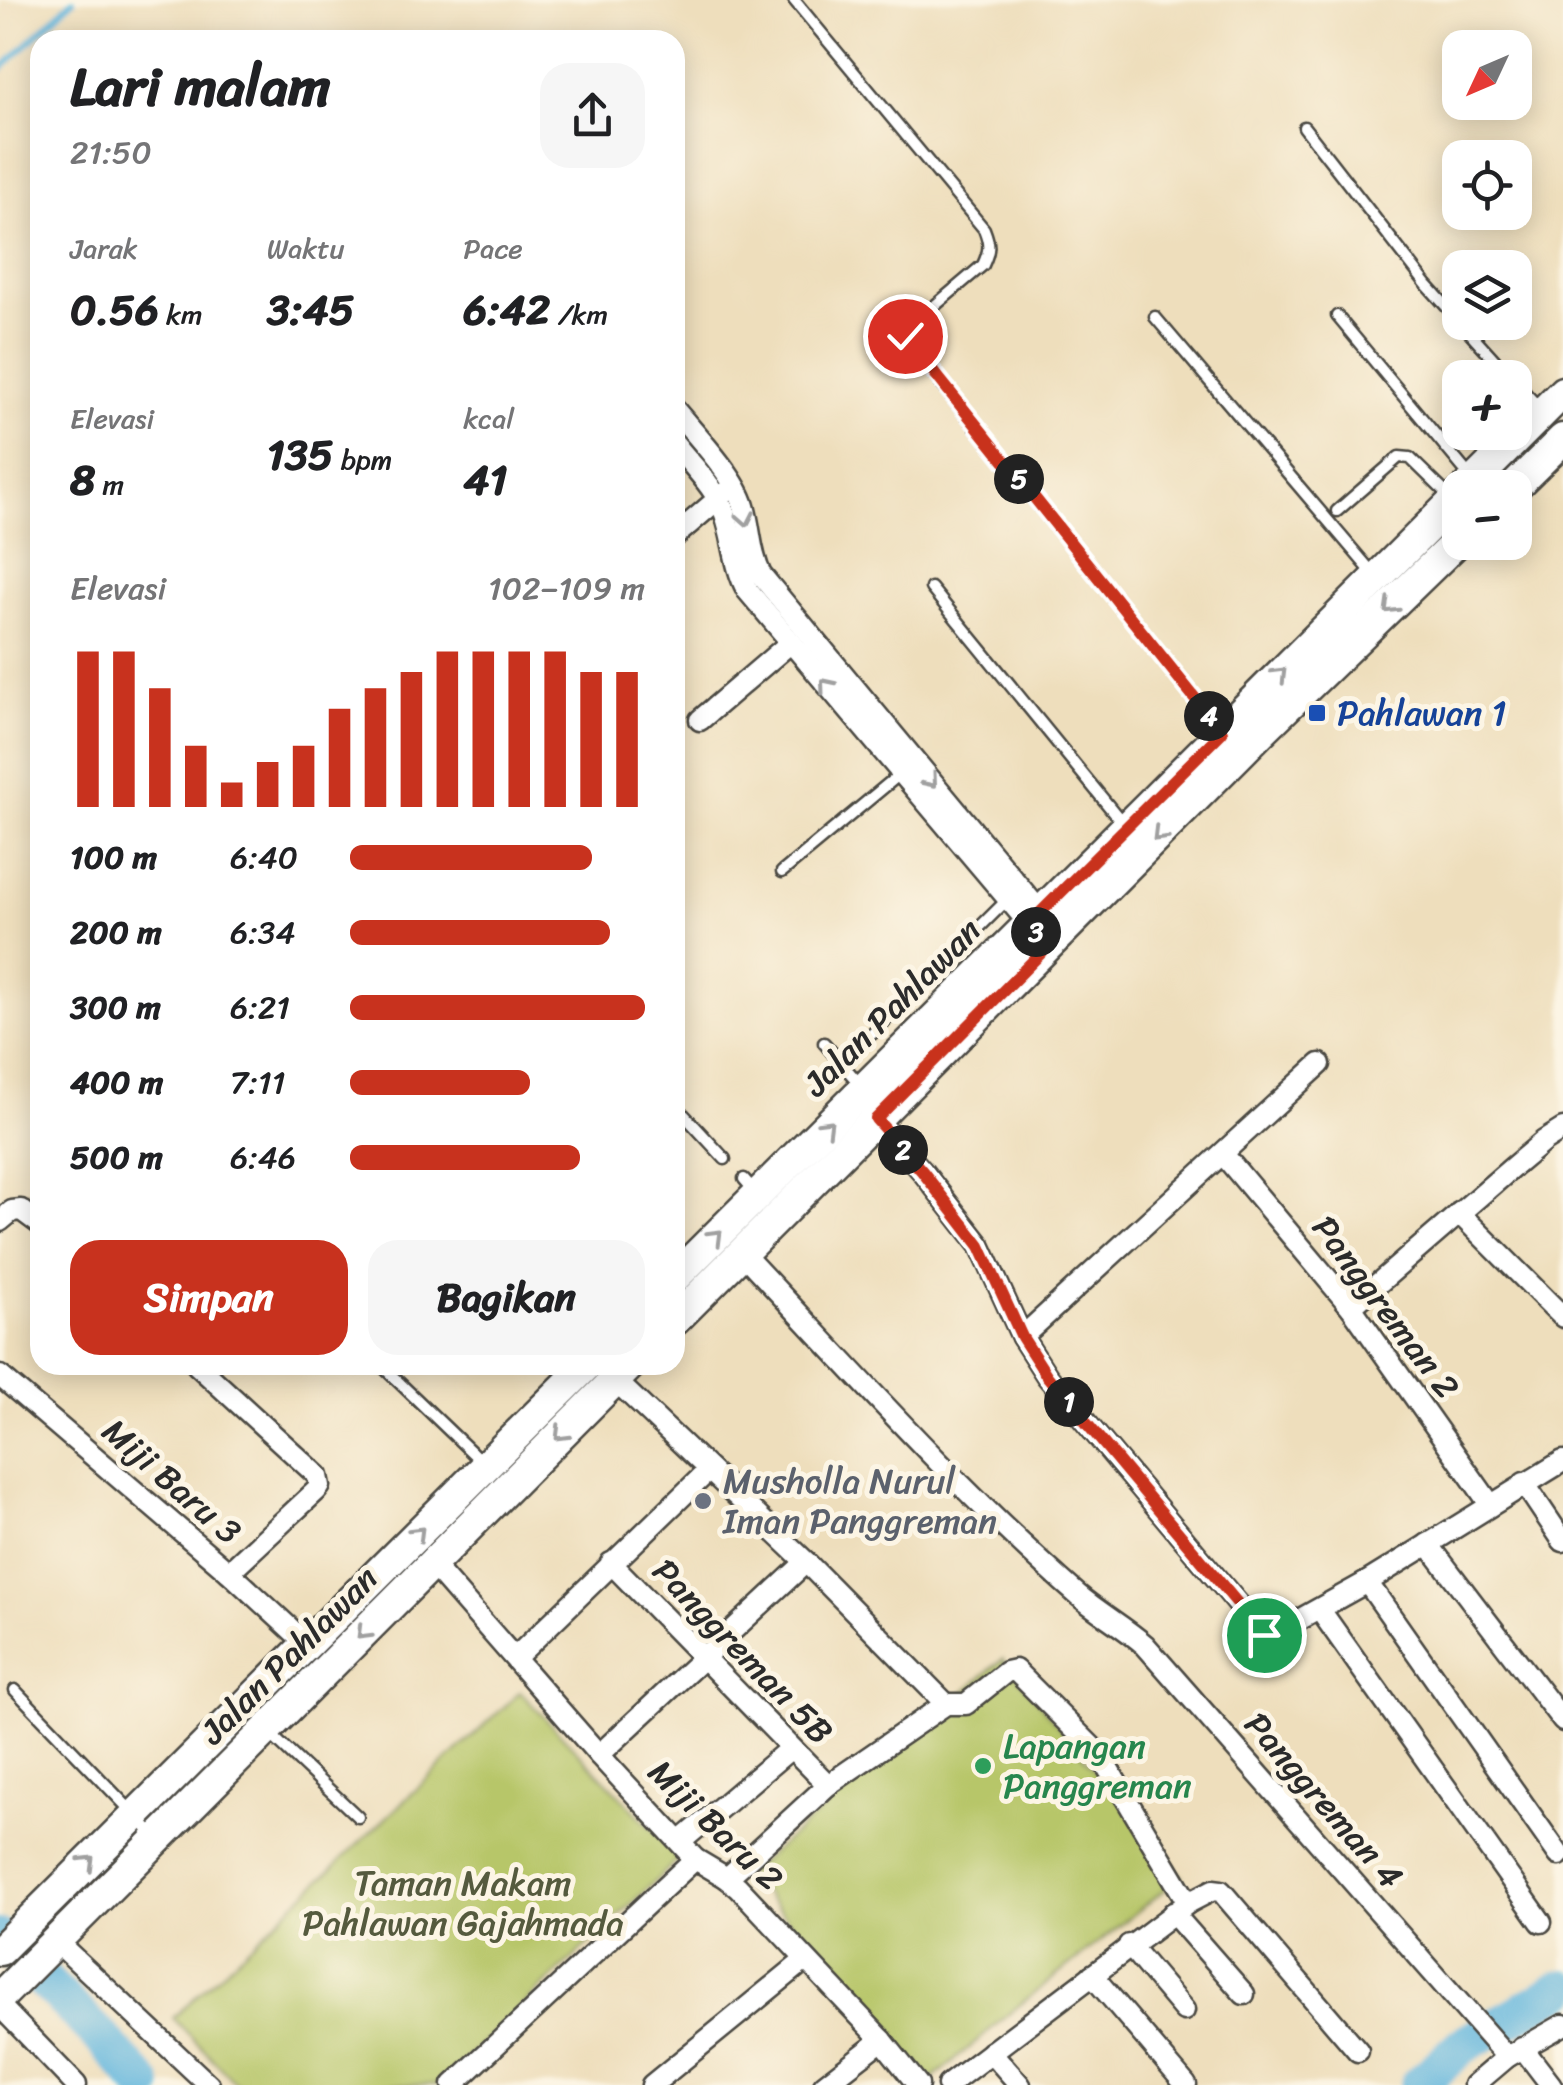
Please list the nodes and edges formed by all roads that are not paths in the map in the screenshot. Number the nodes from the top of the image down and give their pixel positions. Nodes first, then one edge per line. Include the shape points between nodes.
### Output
1 (794, 0) edge
2 (1304, 128) dead end
3 (1155, 316) dead end
4 (1337, 316) dead end
5 (1495, 360) edge
6 (1553, 402) edge
7 (685, 426) edge
8 (1563, 439) edge
9 (685, 453) edge
10 (1449, 470) edge
11 (1485, 470) edge
12 (1531, 470) edge
13 (1442, 478) edge
14 (726, 492) junction
15 (1337, 511) dead end
16 (1442, 513) edge
17 (685, 527) edge
18 (1442, 554) edge
19 (1376, 578) junction
20 (931, 588) dead end
21 (790, 643) junction
22 (700, 720) dead end
23 (1242, 725) junction
24 (900, 774) junction
25 (1126, 827) junction
26 (782, 872) dead end
27 (1007, 900) junction
28 (1044, 929) junction
29 (872, 1034) dead end
30 (824, 1043) dead end
31 (1320, 1064) dead end
32 (863, 1089) junction
33 (685, 1116) edge
34 (876, 1119) junction
35 (1563, 1129) edge
36 (1223, 1154) junction
37 (725, 1159) dead end
38 (760, 1197) junction
39 (1459, 1213) junction
40 (30, 1217) edge
41 (0, 1221) edge
42 (742, 1253) junction
43 (685, 1268) edge
44 (1352, 1307) junction
45 (685, 1310) edge
46 (1563, 1317) edge
47 (1022, 1337) junction
48 (208, 1375) edge
49 (391, 1375) edge
50 (567, 1375) edge
51 (621, 1375) edge
52 (625, 1375) edge
53 (0, 1376) edge
54 (1563, 1461) edge
55 (486, 1466) junction
56 (709, 1470) junction
57 (1524, 1483) junction
58 (1490, 1504) junction
59 (1563, 1540) edge
60 (1428, 1544) junction
61 (806, 1562) junction
62 (612, 1563) junction
63 (432, 1564) junction
64 (228, 1572) junction
65 (1367, 1582) junction
66 (1320, 1610) junction
67 (304, 1641) junction
68 (515, 1658) junction
69 (704, 1658) junction
70 (15, 1690) dead end
71 (946, 1704) junction
72 (1563, 1721) edge
73 (266, 1730) junction
74 (791, 1748) junction
75 (599, 1755) junction
76 (828, 1785) junction
77 (135, 1815) junction
78 (358, 1817) dead end
79 (158, 1839) junction
80 (680, 1842) junction
81 (1559, 1855) dead end
82 (695, 1859) junction
83 (728, 1878) junction
84 (1181, 1908) junction
85 (1541, 1922) dead end
86 (10, 1940) edge
87 (1129, 1946) junction
88 (50, 1947) junction
89 (805, 1960) junction
90 (1092, 1975) junction
91 (1244, 1994) dead end
92 (2, 1998) edge
93 (1184, 2010) dead end
94 (1563, 2025) edge
95 (882, 2040) junction
96 (1358, 2051) dead end
97 (991, 2052) junction
98 (1515, 2052) junction
99 (76, 2085) edge
100 (209, 2085) edge
101 (452, 2085) edge
102 (652, 2085) edge
103 (824, 2085) edge
104 (918, 2085) edge
105 (948, 2085) edge
106 (1020, 2085) edge
107 (1186, 2085) edge
108 (1474, 2085) edge
109 (1551, 2085) edge

1 - 23 lane via 988,239 983,265 906,330 907,341
2 - 5 lane via 1426,285
3 - 19 lane
4 - 10 lane
6 - 11 main road, Jalan Pahlawan
7 - 14 street
8 - 12 main road
9 - 14 street
13 - 15 lane via 1399,457
14 - 17 street
14 - 21 street via 740,578
14 -> 28 street via 744,506 761,575
16 - 19 main road, Jalan Pahlawan
18 -> 23 main road, Jalan Pahlawan
23 -> 19 main road, Jalan Pahlawan
20 - 25 lane
21 - 22 street
24 -> 21 street
23 - 25 main road, Jalan Pahlawan
23 -> 28 main road, Jalan Pahlawan
24 - 26 lane
24 - 27 street
25 - 28 main road, Jalan Pahlawan
27 - 28 street
27 - 29 lane
28 - 32 main road, Jalan Pahlawan
28 - 34 main road, Jalan Pahlawan
30 - 32 lane
31 - 36 street
38 -> 32 main road, Jalan Pahlawan
33 - 37 lane
34 - 38 main road, Jalan Pahlawan
34 - 47 street via 980,1246
35 - 39 street
36 - 44 street, Panggreman 2
36 - 47 street
38 - 42 main road, Jalan Pahlawan
43 -> 38 main road, Jalan Pahlawan
39 - 44 street
39 - 46 street
40 - 41 street via 12,1211
42 - 45 main road, Jalan Pahlawan
42 - 98 street, Panggreman 4 via 1012,1534 1080,1598 1145,1645 1490,2039
44 - 58 street, Panggreman 2
47 - 66 street via 1047,1376 1260,1632 1272,1635
48 - 64 street via 318,1476 320,1486
49 - 55 lane
50 - 55 main road, Jalan Pahlawan
51 -> 63 main road, Jalan Pahlawan
52 - 56 street
53 - 64 street, Miji Baru 3
54 - 57 street
67 -> 55 main road, Jalan Pahlawan
56 - 61 street
56 - 62 street
57 - 58 street
57 - 59 street
58 - 60 street
60 - 65 street
60 - 72 street
61 - 69 street
61 - 71 street
62 - 68 street
62 - 69 street, Panggreman 5B
63 - 68 street, Miji Baru 2
63 -> 73 main road, Jalan Pahlawan
64 - 67 street, Miji Baru 3
65 - 66 street
65 - 81 street
66 - 85 street
67 - 77 main road, Jalan Pahlawan
68 - 75 street, Miji Baru 2
69 - 74 street, Panggreman 5B
69 - 75 street
70 - 77 lane
71 - 76 street
71 - 84 street via 966,1704 1006,1672 1020,1672 1100,1754
73 - 78 lane
73 - 79 main road, Jalan Pahlawan
74 - 76 street, Panggreman 5B
74 - 80 street
75 - 80 street, Miji Baru 2
76 - 83 street
77 - 79 lane
86 -> 77 main road, Jalan Pahlawan
79 - 88 main road, Jalan Pahlawan
80 - 82 street, Miji Baru 2
82 - 83 street, Miji Baru 2
82 - 101 street
83 - 89 street, Miji Baru 2
84 - 87 street
84 - 91 street
84 - 96 street via 1221,1891
87 - 90 street
87 - 93 street
88 - 92 main road, Jalan Pahlawan
88 - 100 street
89 - 95 street, Miji Baru 2
89 - 102 street
90 - 97 street
90 - 107 street
92 - 99 street
94 - 98 street
95 - 103 street
95 - 104 street, Miji Baru 2
97 - 105 street
97 - 106 street
98 - 108 street
98 - 109 street, Panggreman 4

